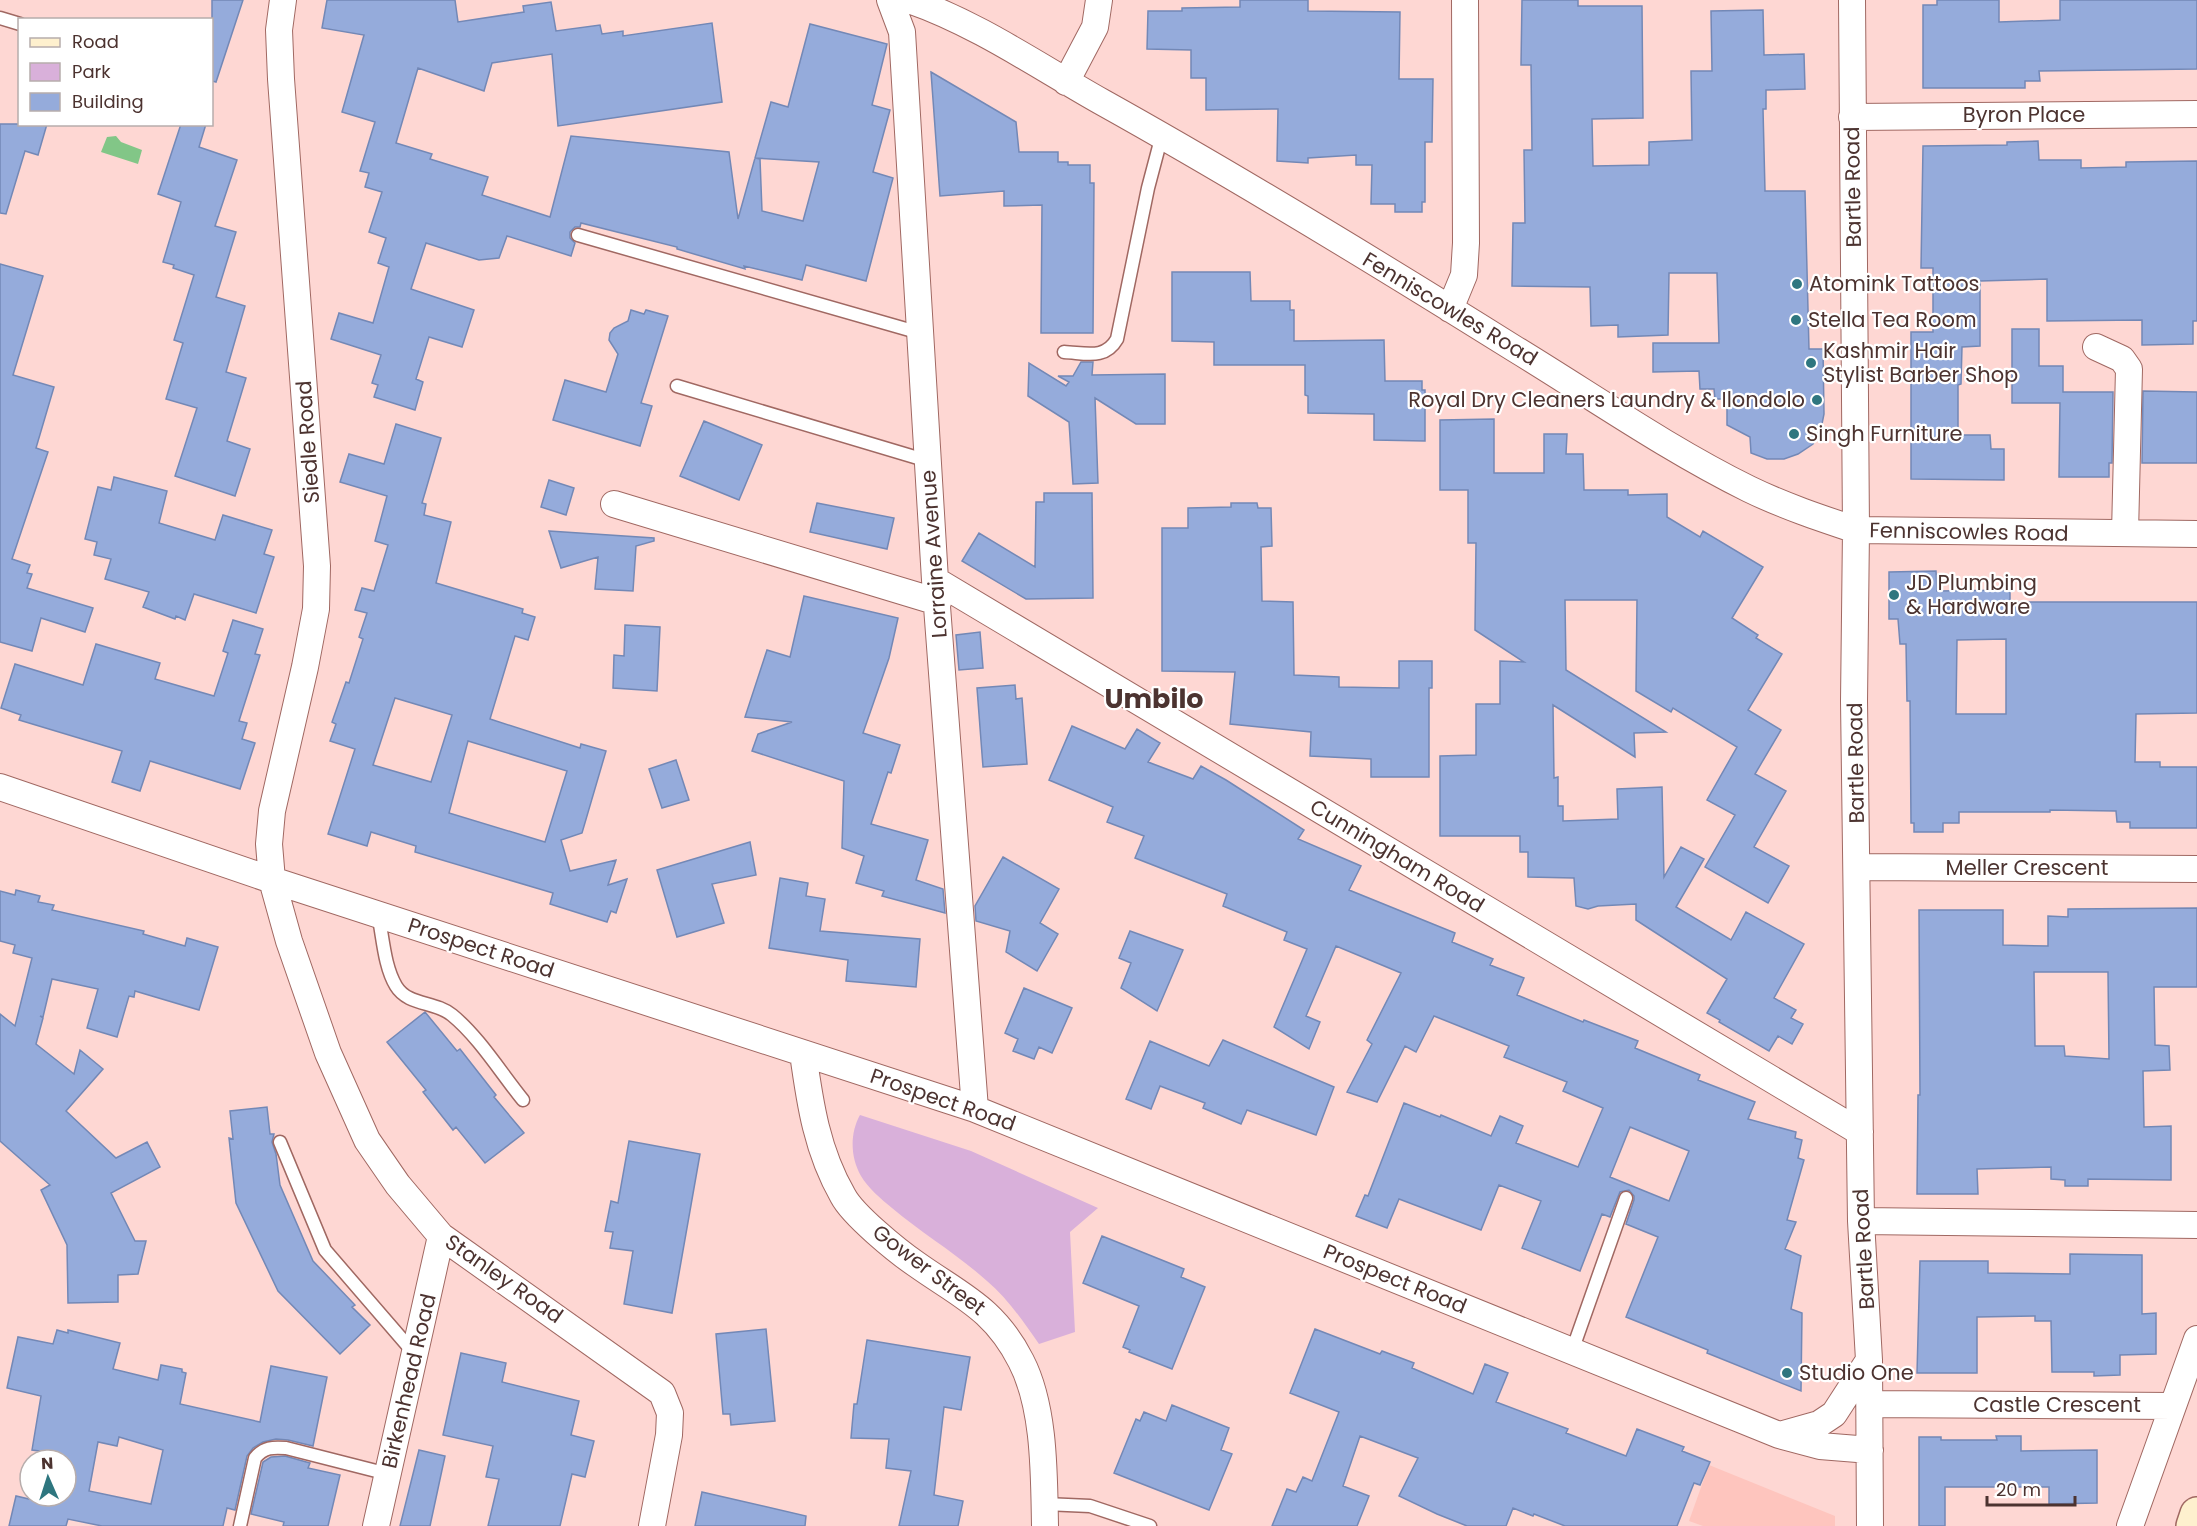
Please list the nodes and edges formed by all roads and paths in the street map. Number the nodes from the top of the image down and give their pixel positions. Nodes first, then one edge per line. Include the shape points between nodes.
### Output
1 (283, 0) edge
2 (890, 0) edge
3 (909, 0) edge
4 (1099, 0) edge
5 (1465, 0) edge
6 (1852, 0) edge
7 (0, 18) edge
8 (18, 23) edge
9 (1066, 82) junction
10 (2197, 114) edge
11 (1852, 117) junction
12 (1162, 135) junction
13 (578, 235) dead end
14 (1450, 309) junction
15 (920, 333) junction
16 (2096, 347) dead end
17 (1064, 352) dead end
18 (677, 386) dead end
19 (928, 461) junction
20 (614, 504) dead end
21 (1856, 530) junction
22 (2125, 533) junction
23 (2197, 534) edge
24 (937, 591) junction
25 (0, 787) edge
26 (1858, 867) junction
27 (2197, 869) edge
28 (272, 880) junction
29 (378, 914) junction
30 (804, 1053) junction
31 (524, 1100) dead end
32 (975, 1109) junction
33 (1860, 1132) junction
34 (280, 1142) dead end
35 (1626, 1198) dead end
36 (1861, 1221) junction
37 (2197, 1225) edge
38 (441, 1236) junction
39 (2197, 1339) edge
40 (1572, 1351) junction
41 (415, 1354) junction
42 (1869, 1360) junction
43 (1870, 1404) junction
44 (2172, 1406) junction
45 (1779, 1435) junction
46 (1870, 1450) junction
47 (388, 1474) junction
48 (2197, 1514) edge
49 (1045, 1515) edge
50 (240, 1526) edge
51 (376, 1526) edge
52 (652, 1526) edge
53 (1150, 1526) edge
54 (1870, 1526) edge
55 (2130, 1526) edge
56 (2193, 1526) edge

1 - 28 street, Siedle Road via 279,30 281,79 317,566 305,667 272,812
2 - 15 street, Lorraine Avenue via 902,32
3 - 9 street, Fenniscowles Road via 986,33
4 - 9 street via 1095,27
5 - 14 street via 1466,254 1464,275
6 - 11 street, Bartle Road
7 - 8 lane
9 - 12 street, Fenniscowles Road
10 - 11 street, Byron Place
11 - 21 street, Bartle Road
12 - 14 street, Fenniscowles Road
12 - 17 lane via 1117,339 1105,353
13 - 15 lane
14 - 21 street, Fenniscowles Road via 1704,465 1761,494
15 - 19 street, Lorraine Avenue
16 - 22 street via 2122,359 2129,369
18 - 19 lane
19 - 24 street, Lorraine Avenue
20 - 24 street, Cunningham Road
21 - 22 street, Fenniscowles Road
21 - 26 street, Bartle Road via 1854,700
22 - 23 street, Fenniscowles Road
24 - 32 street, Lorraine Avenue
24 - 33 street, Cunningham Road
25 - 28 street, Prospect Road
26 - 27 street, Meller Crescent
26 - 33 street, Bartle Road
28 - 29 street, Prospect Road
28 - 38 street, Stanley Road via 328,1053 367,1140
29 - 30 street, Prospect Road
29 - 31 lane via 396,986 404,996 451,1014
30 - 32 street, Prospect Road
30 - 49 street, Gower Street via 818,1139 844,1198 875,1231 915,1264 991,1317 1022,1362 1039,1427
32 - 40 street, Prospect Road
33 - 36 street, Bartle Road
34 - 41 lane via 325,1250
35 - 40 lane
36 - 37 street
36 - 42 street, Bartle Road
38 - 41 street, Birkenhead Road
38 - 52 street, Stanley Road via 662,1393 670,1413 669,1435
39 - 44 street
40 - 45 street, Prospect Road
41 - 47 street, Birkenhead Road
42 - 43 street, Bartle Road
42 - 45 street via 1834,1414 1819,1424
43 - 44 street, Castle Crescent
43 - 46 street, Bartle Road
44 - 55 street
45 - 46 street, Prospect Road via 1820,1446
46 - 54 street, Bartle Road
47 - 50 lane via 270,1447 255,1458
47 - 51 street, Birkenhead Road
48 - 56 main road
49 - 53 lane via 1090,1506

